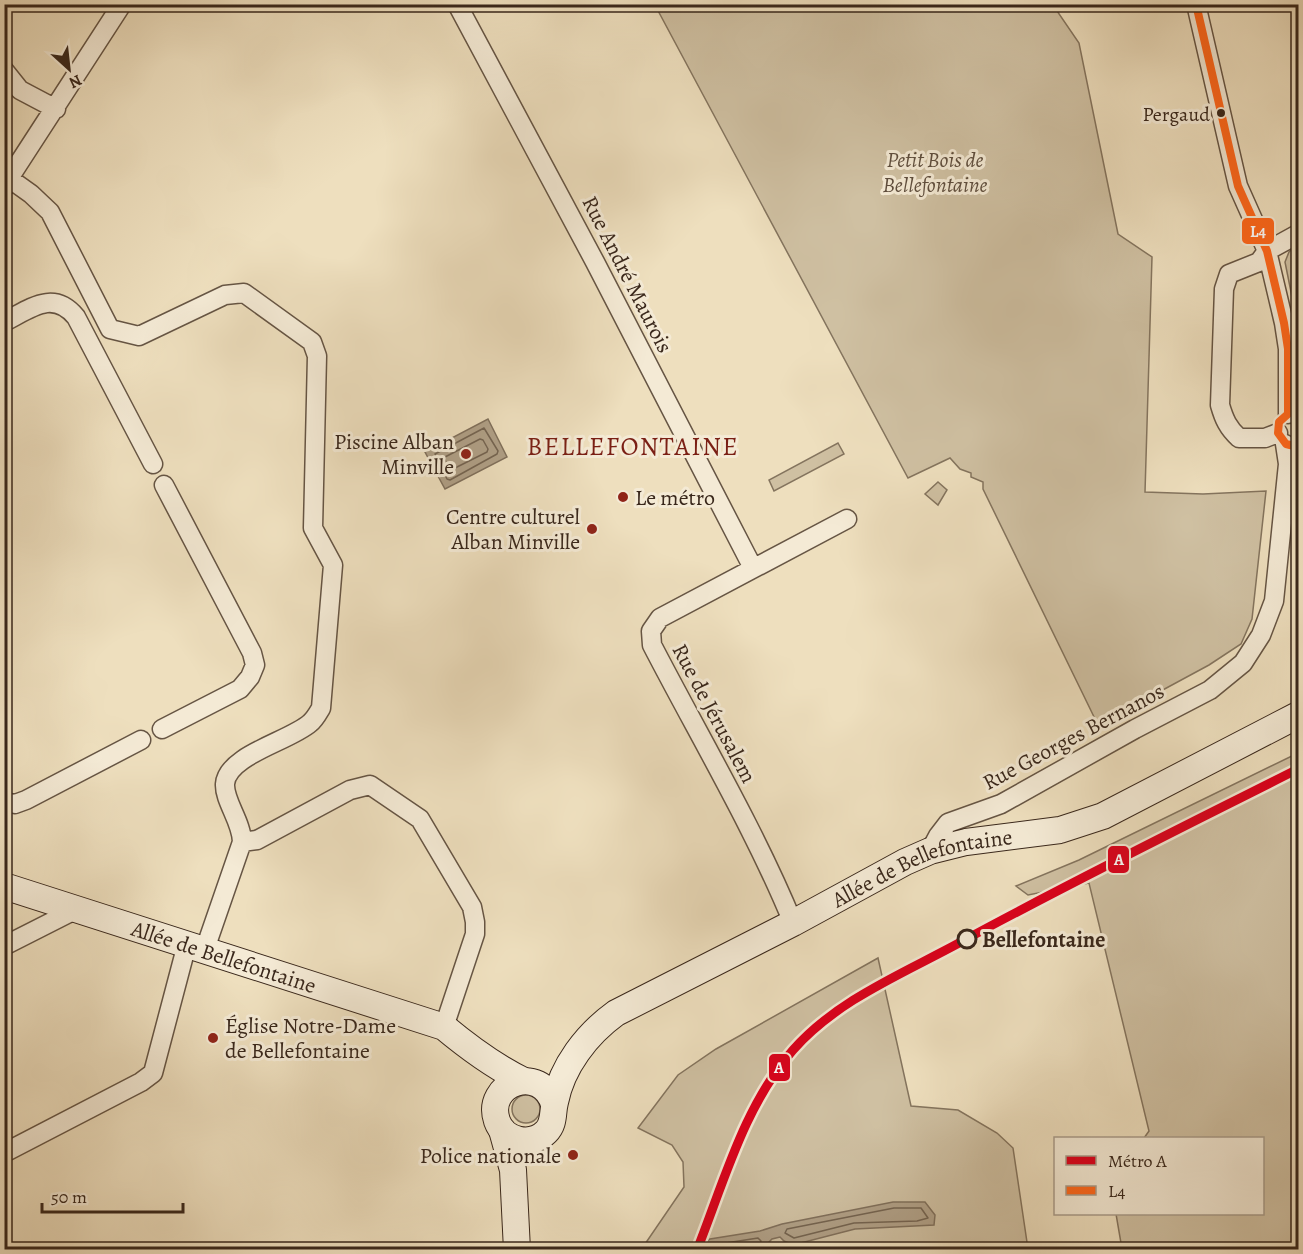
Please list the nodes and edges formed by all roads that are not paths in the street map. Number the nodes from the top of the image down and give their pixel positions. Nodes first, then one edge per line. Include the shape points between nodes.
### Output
1 (122, 4) edge
2 (457, 4) edge
3 (1196, 4) edge
4 (4, 70) edge
5 (56, 109) junction
6 (7, 183) edge
7 (1299, 234) edge
8 (1267, 251) junction
9 (4, 322) edge
10 (1293, 414) edge
11 (1287, 441) edge
12 (153, 464) dead end
13 (164, 485) dead end
14 (847, 519) dead end
15 (753, 568) junction
16 (1299, 716) edge
17 (162, 729) dead end
18 (141, 740) dead end
19 (6, 803) edge
20 (242, 842) junction
21 (930, 851) junction
22 (4, 886) edge
23 (75, 910) junction
24 (793, 923) junction
25 (4, 946) edge
26 (196, 947) junction
27 (444, 1027) junction
28 (463, 1044) junction
29 (570, 1062) junction
30 (526, 1081) junction
31 (496, 1104) junction
32 (554, 1104) junction
33 (502, 1130) junction
34 (537, 1138) junction
35 (4, 1154) edge
36 (517, 1250) edge
37 (526, 1250) edge

1 - 5 street
2 - 15 street, Rue André Maurois
3 - 8 street via 1238,186
4 - 5 street via 20,90
5 - 6 street
6 - 20 street via 31,194 50,212 110,329 140,336 225,295 244,293 312,342 317,356 313,528 333,565 321,708 308,725 239,762 227,776 225,787 242,831
7 - 8 street
8 - 10 street via 1288,350
8 - 11 street via 1259,262 1229,274 1224,289 1220,405 1224,421 1239,438
9 - 12 street via 45,303 71,311
10 - 11 street via 1280,422
11 - 21 street, Rue Georges Bernanos via 1274,601 1261,635 1243,663 1210,690 1001,804 948,823
13 - 17 street via 252,652 255,665 240,689
14 - 15 street, Rue de Jérusalem
15 - 24 street, Rue de Jérusalem via 660,618 651,631 652,645 740,811
16 - 21 street, Allée de Bellefontaine via 1103,816 1060,830 966,842
18 - 19 street via 26,800
20 - 26 street
20 - 27 street via 256,840 350,790 370,785 420,819 472,907 475,922 475,934
21 - 24 street, Allée de Bellefontaine
22 - 23 street, Allée de Bellefontaine
23 - 25 street
23 - 26 street, Allée de Bellefontaine
24 - 29 street, Allée de Bellefontaine via 616,1013 598,1026
26 - 27 street, Allée de Bellefontaine
26 - 35 street via 153,1073
27 - 28 street, Allée de Bellefontaine
28 - 30 street, Allée de Bellefontaine
28 - 31 street, Allée de Bellefontaine
29 - 30 street, Allée de Bellefontaine
29 - 32 street, Allée de Bellefontaine
30 - 31 street via 506,1088
30 - 32 street via 545,1088
31 - 33 street via 497,1122
32 - 34 street via 552,1124
33 - 34 street via 519,1140
33 - 36 street via 513,1170
34 - 37 street via 523,1173

